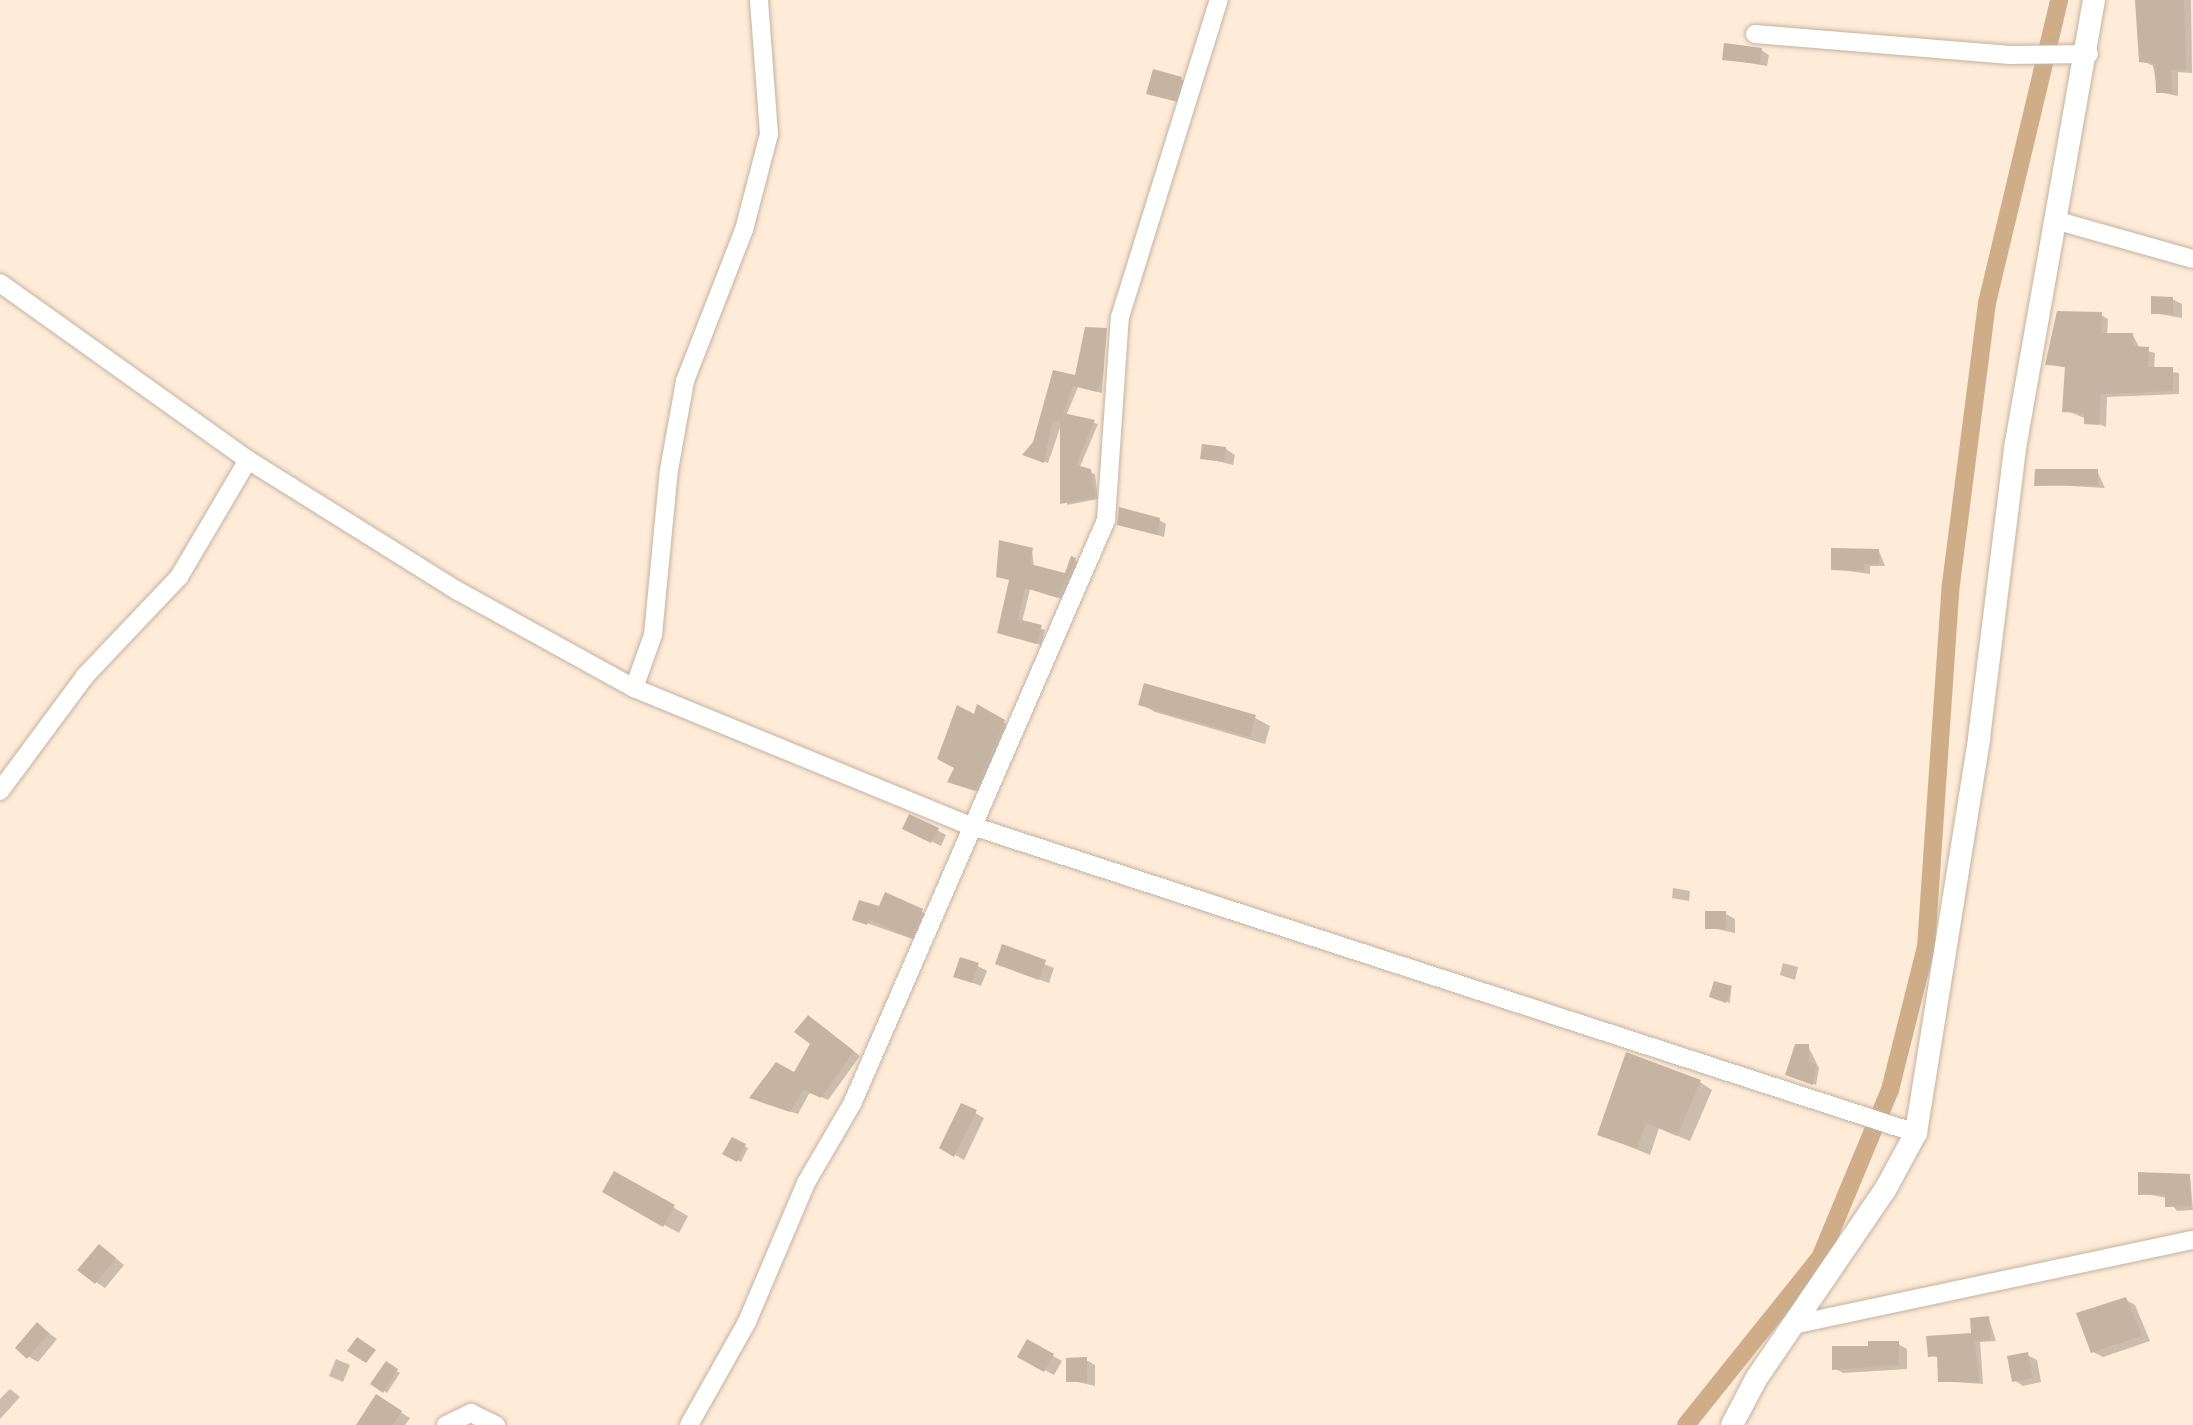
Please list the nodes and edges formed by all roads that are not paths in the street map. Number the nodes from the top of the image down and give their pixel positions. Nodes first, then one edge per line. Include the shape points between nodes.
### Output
1 (759, 0) edge
2 (1219, 0) edge
3 (2094, 0) edge
4 (1755, 34) dead end
5 (2089, 54) junction
6 (2054, 220) junction
7 (2193, 259) edge
8 (0, 283) edge
9 (248, 460) junction
10 (634, 688) junction
11 (0, 791) edge
12 (974, 826) junction
13 (1907, 1129) junction
14 (2193, 1240) edge
15 (1797, 1324) junction
16 (446, 1425) edge
17 (496, 1425) edge
18 (688, 1425) edge
19 (1732, 1425) edge

1 - 10 street via 769,134 744,230 686,382 653,635
2 - 12 street via 1120,317 1106,520
3 - 5 main road
4 - 5 street
5 - 6 main road
6 - 7 street
6 - 13 main road
8 - 9 street
9 - 10 street via 458,591
9 - 11 street via 179,576 85,676
10 - 12 street
12 - 13 street
12 - 18 street via 852,1104 806,1183 747,1322
13 - 15 main road
14 - 15 street
15 - 19 main road
16 - 17 street via 470,1413

